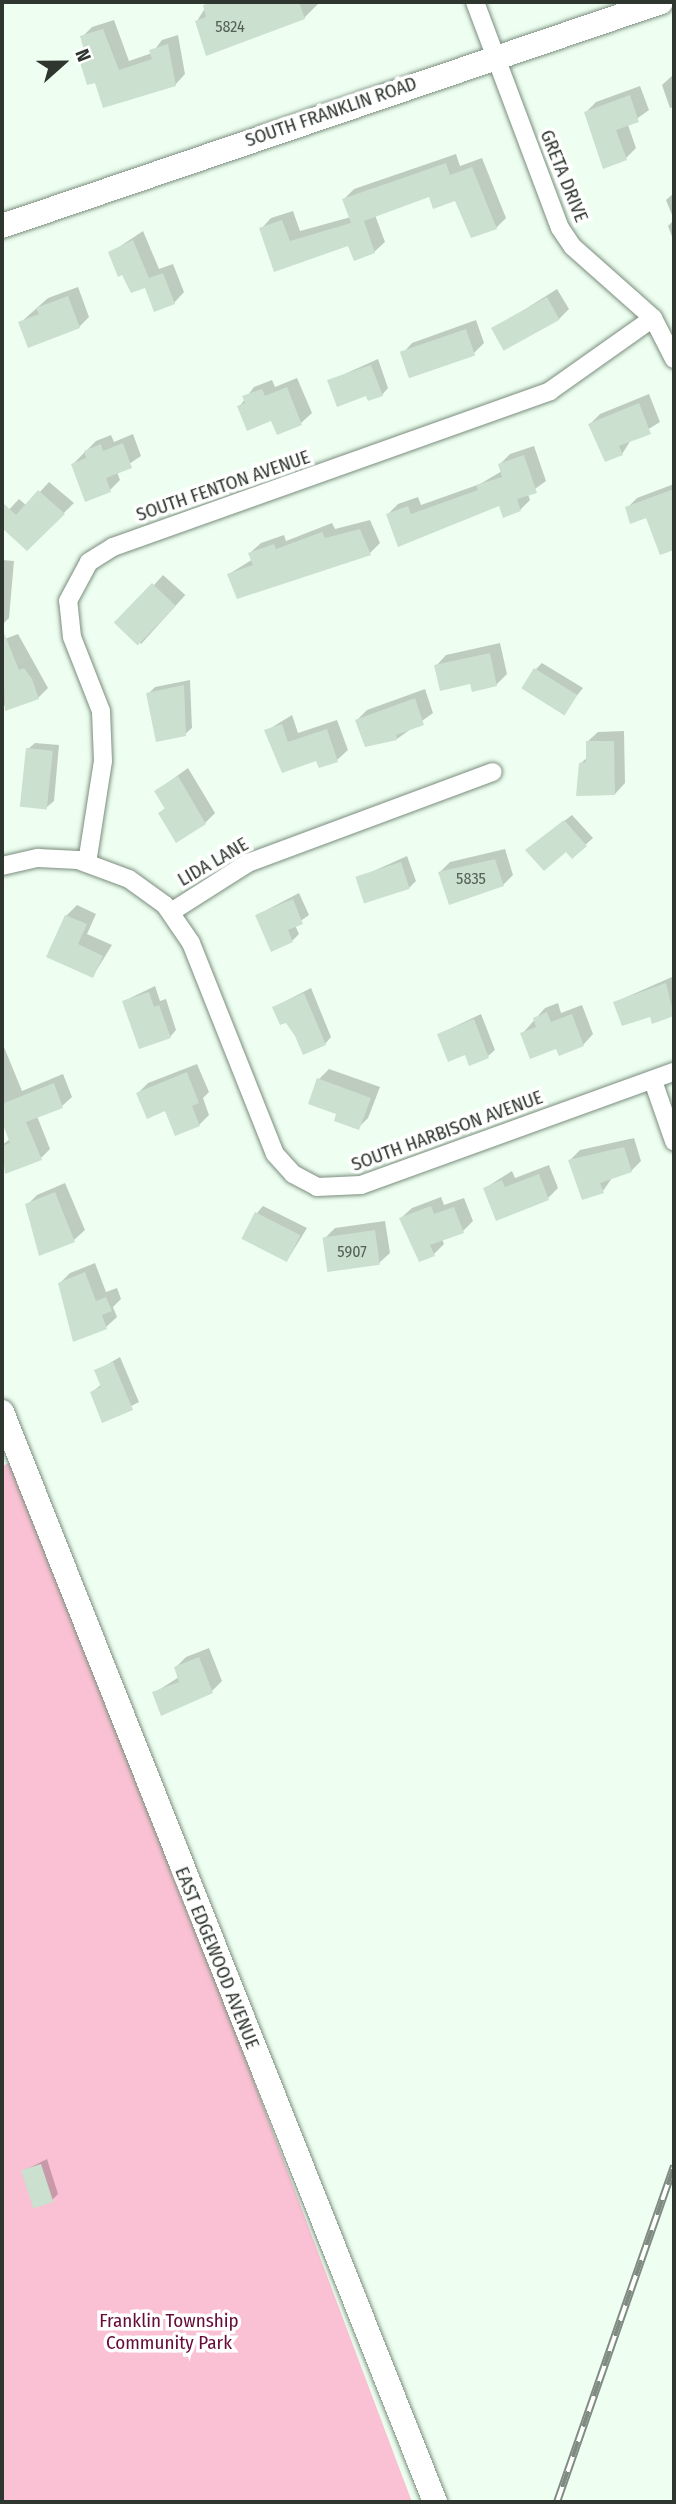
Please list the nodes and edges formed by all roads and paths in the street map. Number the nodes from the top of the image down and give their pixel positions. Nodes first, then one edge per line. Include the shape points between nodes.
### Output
1 (475, 2) edge
2 (661, 2) edge
3 (494, 56) junction
4 (2, 226) edge
5 (653, 318) junction
6 (674, 359) edge
7 (493, 772) dead end
8 (86, 863) junction
9 (2, 866) edge
10 (171, 912) junction
11 (674, 1072) edge
12 (653, 1080) junction
13 (674, 1141) edge
14 (2, 1412) edge
15 (435, 2502) edge

1 - 3 street, GRETA DRIVE
2 - 3 main road, SOUTH FRANKLIN ROAD
3 - 4 main road, SOUTH FRANKLIN ROAD
3 - 5 street, GRETA DRIVE via 560,228 573,247
5 - 6 street, GRETA DRIVE
5 - 8 street, SOUTH FENTON AVENUE via 578,375 527,401 113,547 89,562 68,601 72,637 101,712 103,761
7 - 10 street, LIDA LANE via 248,863
8 - 9 street, LIDA LANE via 49,858
8 - 10 street, LIDA LANE via 136,883
10 - 12 street, SOUTH HARBISON AVENUE via 191,943 275,1154 293,1174 317,1187 361,1185
11 - 12 street
12 - 13 street
14 - 15 main road, EAST EDGEWOOD AVENUE

